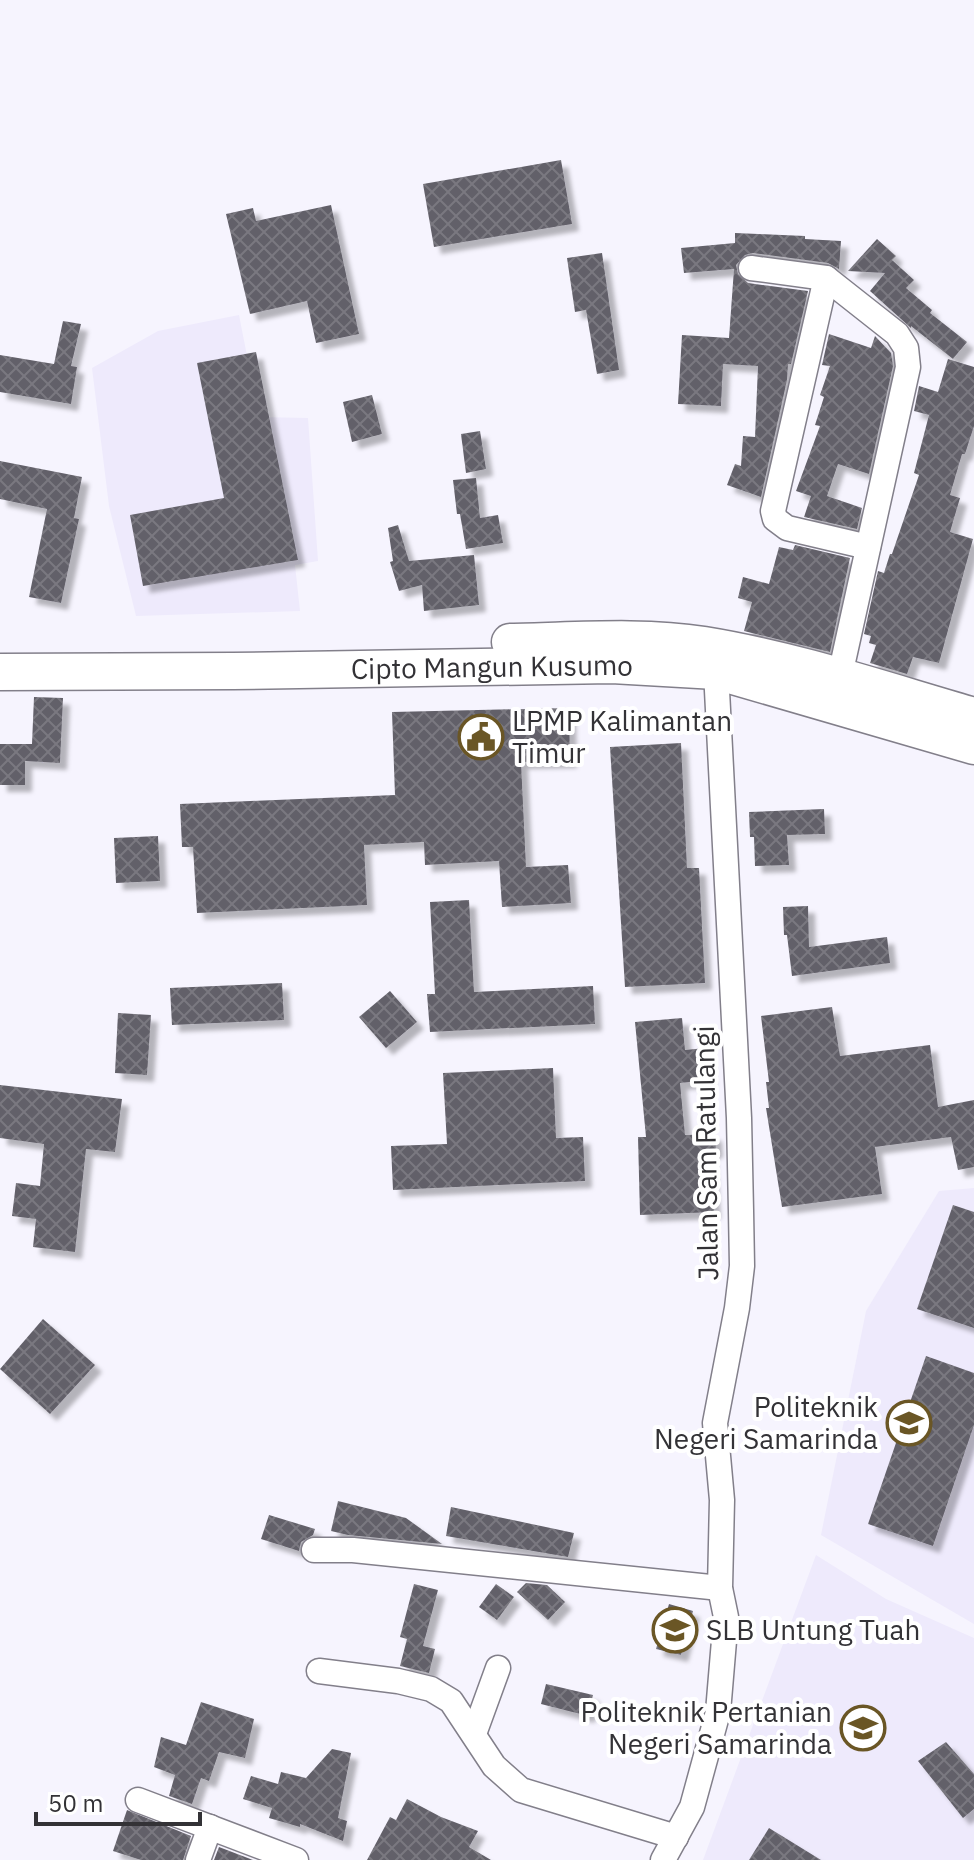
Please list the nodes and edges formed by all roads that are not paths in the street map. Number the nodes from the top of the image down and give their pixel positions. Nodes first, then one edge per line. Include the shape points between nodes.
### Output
1 (751, 268) dead end
2 (826, 278) junction
3 (868, 547) junction
4 (0, 649) edge
5 (68, 660) junction
6 (716, 671) junction
7 (0, 672) edge
8 (836, 691) junction
9 (974, 716) edge
10 (974, 746) edge
11 (314, 1550) dead end
12 (720, 1588) junction
13 (498, 1668) dead end
14 (319, 1671) dead end
15 (474, 1734) junction
16 (138, 1800) dead end
17 (210, 1827) junction
18 (676, 1837) junction
19 (198, 1860) edge
20 (296, 1860) edge
21 (663, 1860) edge

1 - 2 street
2 - 3 street via 897,334 906,348 908,367
2 - 3 street via 773,511 787,528
3 - 8 street
4 - 5 highway, Cipto Mangun Kusumo
5 - 6 highway, Cipto Mangun Kusumo via 612,665
5 - 7 highway, Cipto Mangun Kusumo
5 - 8 highway, Cipto Mangun Kusumo via 659,640 704,645
6 - 8 highway, Cipto Mangun Kusumo
6 - 12 street, Jalan Sam Ratulangi via 742,1266 715,1423 722,1500
8 - 9 highway, Cipto Mangun Kusumo
8 - 10 highway, Cipto Mangun Kusumo
11 - 12 street
12 - 18 street, Jalan Sam Ratulangi via 726,1617 718,1712 692,1807
13 - 15 street
14 - 15 street via 431,1689 451,1701
15 - 18 street via 494,1766 521,1790
16 - 17 street
17 - 19 street
17 - 20 street
18 - 21 street, Jalan Sam Ratulangi

